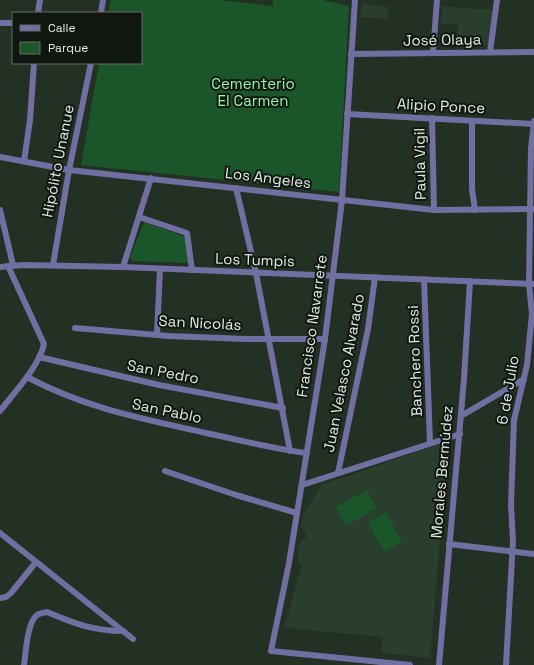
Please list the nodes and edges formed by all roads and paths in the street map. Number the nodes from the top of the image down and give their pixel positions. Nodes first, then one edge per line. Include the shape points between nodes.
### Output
1 (40, 0) edge
2 (103, 0) edge
3 (354, 0) edge
4 (437, 0) edge
5 (497, 0) edge
6 (38, 12) edge
7 (101, 12) edge
8 (0, 23) edge
9 (12, 23) edge
10 (490, 52) junction
11 (534, 52) edge
12 (433, 53) junction
13 (351, 54) junction
14 (34, 64) edge
15 (91, 64) edge
16 (347, 114) junction
17 (432, 118) junction
18 (472, 121) junction
19 (534, 121) edge
20 (534, 124) edge
21 (0, 157) edge
22 (24, 161) junction
23 (69, 170) junction
24 (152, 178) junction
25 (236, 188) junction
26 (342, 200) junction
27 (532, 209) edge
28 (0, 210) edge
29 (434, 210) junction
30 (475, 210) junction
31 (139, 217) junction
32 (10, 265) junction
33 (53, 265) junction
34 (0, 267) edge
35 (123, 267) junction
36 (160, 269) junction
37 (192, 270) junction
38 (256, 273) junction
39 (332, 276) junction
40 (375, 277) junction
41 (424, 279) junction
42 (470, 281) junction
43 (532, 284) edge
44 (74, 328) dead end
45 (157, 334) junction
46 (268, 339) junction
47 (325, 339) junction
48 (39, 357) junction
49 (27, 377) junction
50 (524, 379) junction
51 (283, 408) junction
52 (0, 411) edge
53 (461, 416) junction
54 (460, 434) junction
55 (430, 443) junction
56 (290, 451) junction
57 (307, 453) junction
58 (165, 471) dead end
59 (338, 473) junction
60 (302, 485) junction
61 (297, 513) junction
62 (0, 533) edge
63 (449, 544) junction
64 (513, 553) junction
65 (534, 554) edge
66 (36, 562) junction
67 (3, 597) edge
68 (123, 631) junction
69 (133, 639) dead end
70 (336, 658) junction
71 (24, 665) edge
72 (334, 665) edge
73 (410, 665) edge
74 (439, 665) edge
75 (506, 665) edge

1 - 6 street
2 - 7 street
3 - 13 street, Francisco Navarrete
4 - 12 street
5 - 10 street
8 - 9 street
10 - 11 street, José Olaya
10 - 12 street, José Olaya
12 - 13 street, José Olaya
13 - 16 street, Francisco Navarrete
14 - 22 street
15 - 23 street, Hipólito Unanue
16 - 17 street, Alipio Ponce
16 - 26 street, Francisco Navarrete
17 - 18 street, Alipio Ponce
17 - 29 street, Paula Vigil
18 - 20 street, Alipio Ponce
18 - 30 street via 472,182
19 - 20 street, 6 de Julio
20 - 27 street, 6 de Julio via 531,148
21 - 22 street, Los Angeles
22 - 23 street, Los Angeles
23 - 24 street, Los Angeles
23 - 33 street, Hipólito Unanue
24 - 25 street, Los Angeles
24 - 31 street
25 - 26 street, Los Angeles
25 - 38 street
26 - 29 street, Los Angeles
26 - 39 street, Francisco Navarrete
27 - 30 street, Los Angeles
27 - 43 street, 6 de Julio
28 - 32 street
29 - 30 street, Los Angeles
31 - 35 street
31 - 37 street via 187,233
32 - 33 street, Los Tumpis
32 - 34 street, Los Tumpis
32 - 48 street via 42,337 44,344
33 - 35 street, Los Tumpis
35 - 36 street, Los Tumpis
36 - 37 street, Los Tumpis
36 - 45 street
37 - 38 street, Los Tumpis
38 - 39 street, Los Tumpis
38 - 46 street
39 - 40 street, Los Tumpis
39 - 47 street, Francisco Navarrete
40 - 41 street, Los Tumpis
40 - 59 street, Juan Velasco Alvarado via 368,329
41 - 42 street, Los Tumpis
41 - 55 street, Banchero Rossi
42 - 43 street, Los Tumpis
42 - 53 street, Morales Bermúdez
43 - 50 street, 6 de Julio via 532,314
44 - 45 street, San Nicolás
45 - 46 street, San Nicolás
46 - 47 street, San Nicolás
46 - 51 street
47 - 57 street, Francisco Navarrete
48 - 49 street
48 - 51 street, San Pedro via 159,385
49 - 52 street
49 - 56 street, San Pablo via 99,408
50 - 53 street
50 - 64 street, 6 de Julio via 514,420 511,505
51 - 56 street
53 - 54 street, Morales Bermúdez
54 - 55 street
54 - 63 street, Morales Bermúdez
55 - 59 street
56 - 57 street, San Pablo
57 - 60 street, Francisco Navarrete
58 - 61 street
59 - 60 street
60 - 61 street, Francisco Navarrete
61 - 70 street, Francisco Navarrete via 271,651
62 - 66 street
63 - 64 street
63 - 74 street, Morales Bermúdez
64 - 65 street
64 - 75 street, 6 de Julio
66 - 67 street
66 - 68 street
68 - 69 street
68 - 71 street via 104,631 79,626 46,612 38,614 30,628
70 - 72 street
70 - 73 street

